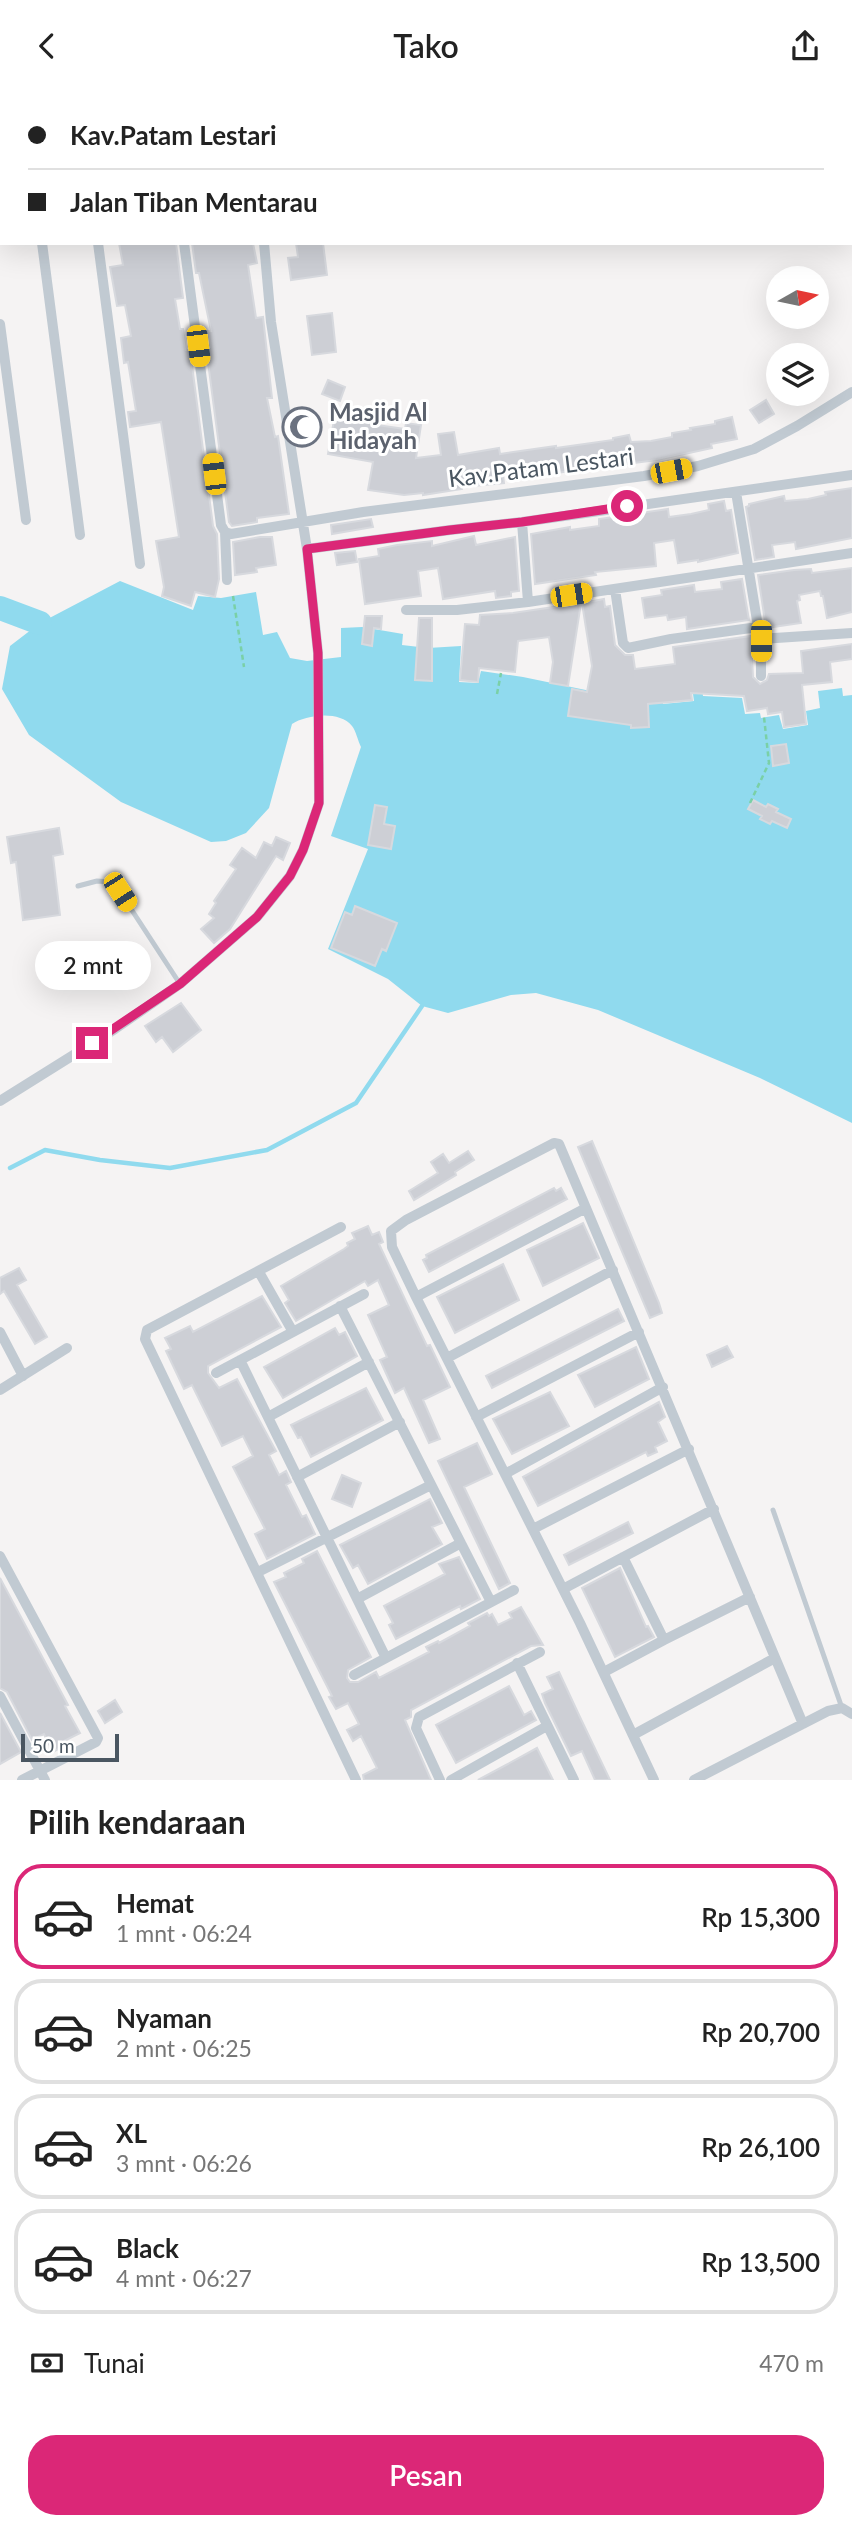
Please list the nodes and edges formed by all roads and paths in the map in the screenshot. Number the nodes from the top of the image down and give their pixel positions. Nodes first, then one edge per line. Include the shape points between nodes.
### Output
1 (42, 245) edge
2 (98, 245) edge
3 (184, 245) edge
4 (264, 245) edge
5 (0, 324) edge
6 (852, 392) edge
7 (852, 475) edge
8 (736, 492) junction
9 (26, 520) dead end
10 (522, 522) junction
11 (302, 523) junction
12 (225, 532) junction
13 (80, 535) dead end
14 (307, 549) junction
15 (852, 553) edge
16 (140, 564) dead end
17 (749, 568) junction
18 (227, 580) dead end
19 (615, 589) junction
20 (233, 596) dead end
21 (528, 602) junction
22 (405, 610) dead end
23 (758, 627) junction
24 (852, 633) edge
25 (761, 641) junction
26 (244, 667) dead end
27 (501, 673) dead end
28 (761, 676) dead end
29 (497, 694) dead end
30 (764, 717) dead end
31 (750, 803) dead end
32 (78, 885) dead end
33 (180, 984) junction
34 (0, 1101) edge
35 (586, 1208) junction
36 (341, 1227) dead end
37 (613, 1271) junction
38 (257, 1273) junction
39 (364, 1294) dead end
40 (416, 1297) junction
41 (340, 1306) junction
42 (0, 1332) edge
43 (639, 1332) junction
44 (291, 1334) junction
45 (67, 1348) dead end
46 (447, 1358) junction
47 (240, 1360) junction
48 (369, 1362) junction
49 (216, 1373) dead end
50 (23, 1376) junction
51 (663, 1387) junction
52 (0, 1391) edge
53 (268, 1417) junction
54 (476, 1417) junction
55 (400, 1423) junction
56 (689, 1449) junction
57 (505, 1473) junction
58 (297, 1477) junction
59 (431, 1485) junction
60 (714, 1509) junction
61 (773, 1510) dead end
62 (533, 1529) junction
63 (327, 1538) junction
64 (461, 1543) junction
65 (0, 1556) edge
66 (622, 1557) junction
67 (258, 1572) junction
68 (563, 1589) junction
69 (514, 1590) dead end
70 (750, 1597) junction
71 (357, 1599) junction
72 (491, 1602) junction
73 (664, 1640) junction
74 (540, 1652) dead end
75 (386, 1658) junction
76 (775, 1658) junction
77 (517, 1663) junction
78 (604, 1672) junction
79 (354, 1675) dead end
80 (0, 1696) edge
81 (847, 1711) edge
82 (803, 1724) junction
83 (547, 1726) junction
84 (633, 1735) junction
85 (43, 1775) edge
86 (22, 1780) edge
87 (356, 1780) edge
88 (440, 1780) edge
89 (451, 1780) edge
90 (574, 1780) edge
91 (654, 1780) edge
92 (694, 1780) edge

1 - 13 street
2 - 16 street
3 - 12 street
4 - 11 street via 271,322
5 - 9 street
6 - 11 street, Kav.Patam Lestari via 754,449 698,466
7 - 8 street, Kav.Patam Lestari
8 - 10 street, Kav.Patam Lestari
8 - 17 street
10 - 14 street, Kav.Patam Lestari
10 - 21 street
11 - 12 street, Kav.Patam Lestari
11 - 14 street
12 - 18 street
14 - 33 street via 318,653 319,803 290,876 257,917
15 - 17 street
17 - 19 street
17 - 23 street
19 - 21 street
19 - 23 street via 628,647
20 - 26 path
21 - 22 street
23 - 25 street
24 - 25 street
25 - 28 street
27 - 29 path
30 - 31 path via 769,763
32 - 33 lane via 111,882
33 - 34 street
35 - 37 street
35 - 40 street
35 - 40 street via 559,1144 542,1147 391,1231 391,1247
36 - 38 street
37 - 43 street
37 - 46 street
38 - 44 street
38 - 67 street via 147,1330 145,1339
39 - 41 street
40 - 46 street
41 - 44 street
41 - 48 street
42 - 50 street
43 - 51 street
43 - 54 street
44 - 47 street
45 - 50 street
46 - 54 street
47 - 49 street
47 - 53 street
48 - 53 street
48 - 55 street
50 - 52 street
51 - 56 street
51 - 57 street
53 - 58 street
54 - 57 street
55 - 58 street
55 - 59 street
56 - 60 street
56 - 62 street
57 - 62 street
58 - 63 street
59 - 63 street
59 - 64 street
60 - 66 street
60 - 70 street
61 - 81 lane
62 - 68 street
63 - 67 street
63 - 71 street
64 - 71 street
64 - 72 street
65 - 85 street via 98,1734 96,1742
66 - 68 street
66 - 73 street
67 - 87 street
68 - 78 street
69 - 72 street
70 - 73 street
70 - 76 street
71 - 75 street
72 - 75 street
73 - 78 street
74 - 77 street
75 - 79 street
76 - 82 street
76 - 84 street
77 - 83 street
77 - 88 street via 419,1717 416,1728
78 - 84 street
80 - 85 street
81 - 82 street via 828,1711
82 - 92 street
83 - 89 street
83 - 90 street
84 - 91 street
85 - 86 street

